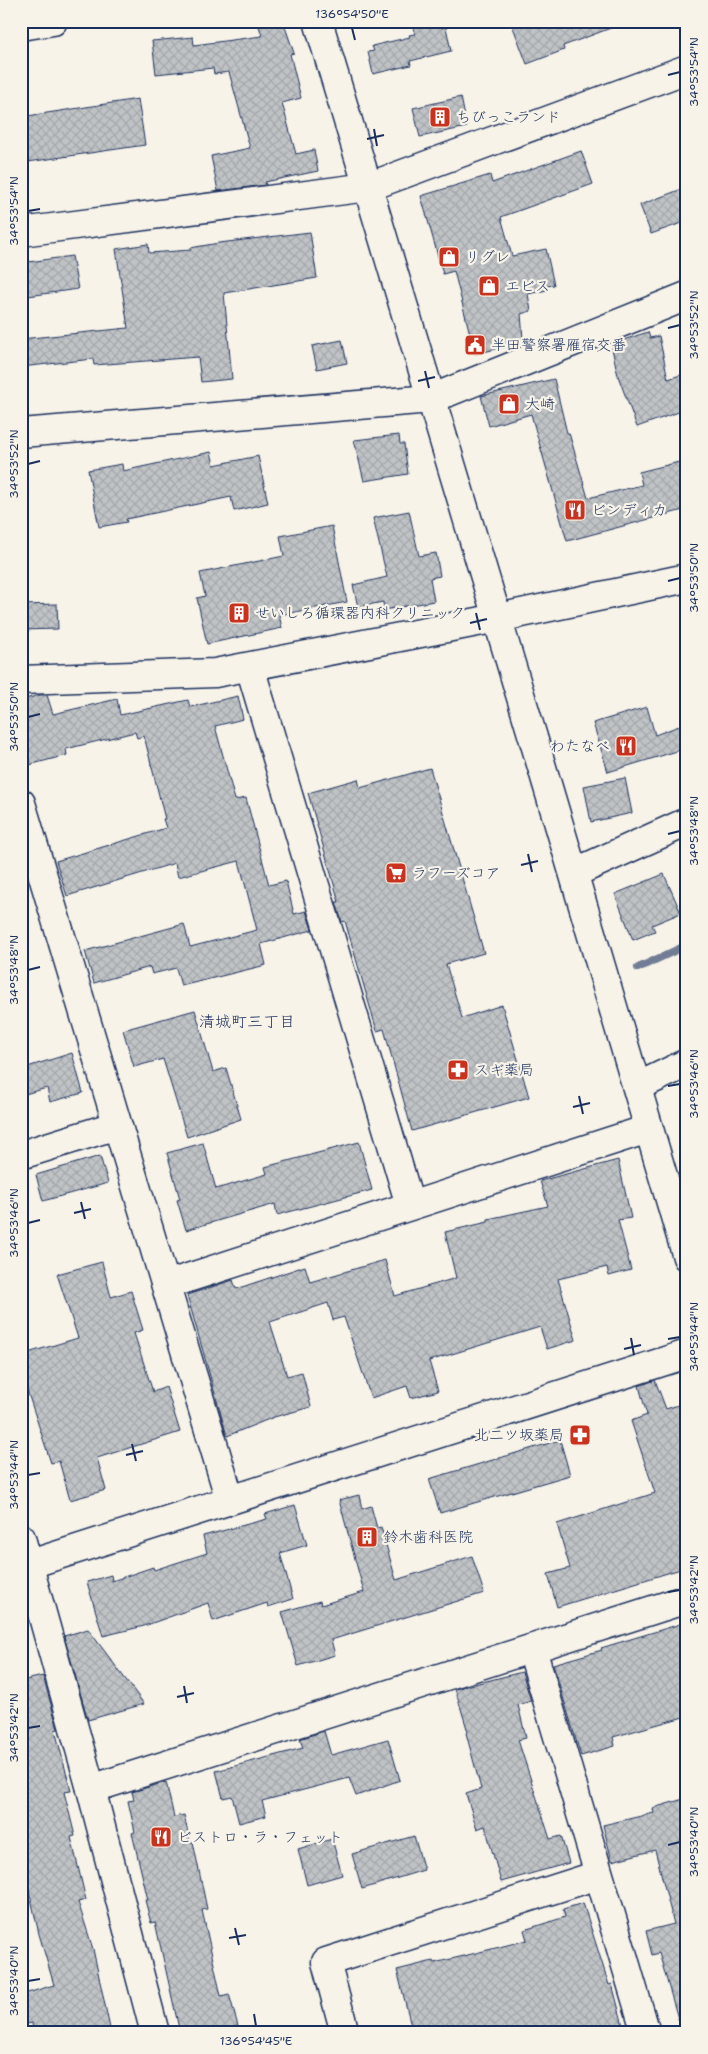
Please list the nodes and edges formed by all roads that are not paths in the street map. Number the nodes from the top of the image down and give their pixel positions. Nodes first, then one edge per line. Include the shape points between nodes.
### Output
1 (53, 21) edge
2 (318, 21) edge
3 (21, 26) edge
4 (687, 69) edge
5 (368, 187) junction
6 (21, 232) edge
7 (687, 296) edge
8 (431, 399) junction
9 (21, 433) edge
10 (687, 578) edge
11 (498, 618) junction
12 (250, 667) junction
13 (21, 680) edge
14 (21, 803) edge
15 (687, 822) edge
16 (574, 873) junction
17 (687, 1063) edge
18 (637, 1087) junction
19 (117, 1125) junction
20 (648, 1129) junction
21 (21, 1155) edge
22 (410, 1205) junction
23 (687, 1258) edge
24 (166, 1285) junction
25 (687, 1354) edge
26 (230, 1500) junction
27 (21, 1538) edge
28 (25, 1566) edge
29 (687, 1599) edge
30 (532, 1649) junction
31 (91, 1789) junction
32 (598, 1875) junction
33 (155, 2033) edge
34 (345, 2033) edge
35 (646, 2033) edge

1 - 3 street
2 - 5 street
4 - 5 street
5 - 6 street
5 - 8 street
7 - 8 street
8 - 9 street
8 - 11 street
10 - 11 street
11 - 12 street
11 - 16 street
12 - 13 street via 214,673
12 - 22 street
14 - 19 street
15 - 16 street
16 - 18 street
17 - 18 street
18 - 20 street
19 - 21 street
19 - 24 street
20 - 22 street
20 - 23 street
22 - 24 street
24 - 26 street
25 - 26 street
26 - 28 street
27 - 28 street
28 - 31 street
29 - 30 street
30 - 31 street
30 - 32 street
31 - 33 street
32 - 34 street via 326,1962
32 - 35 street

